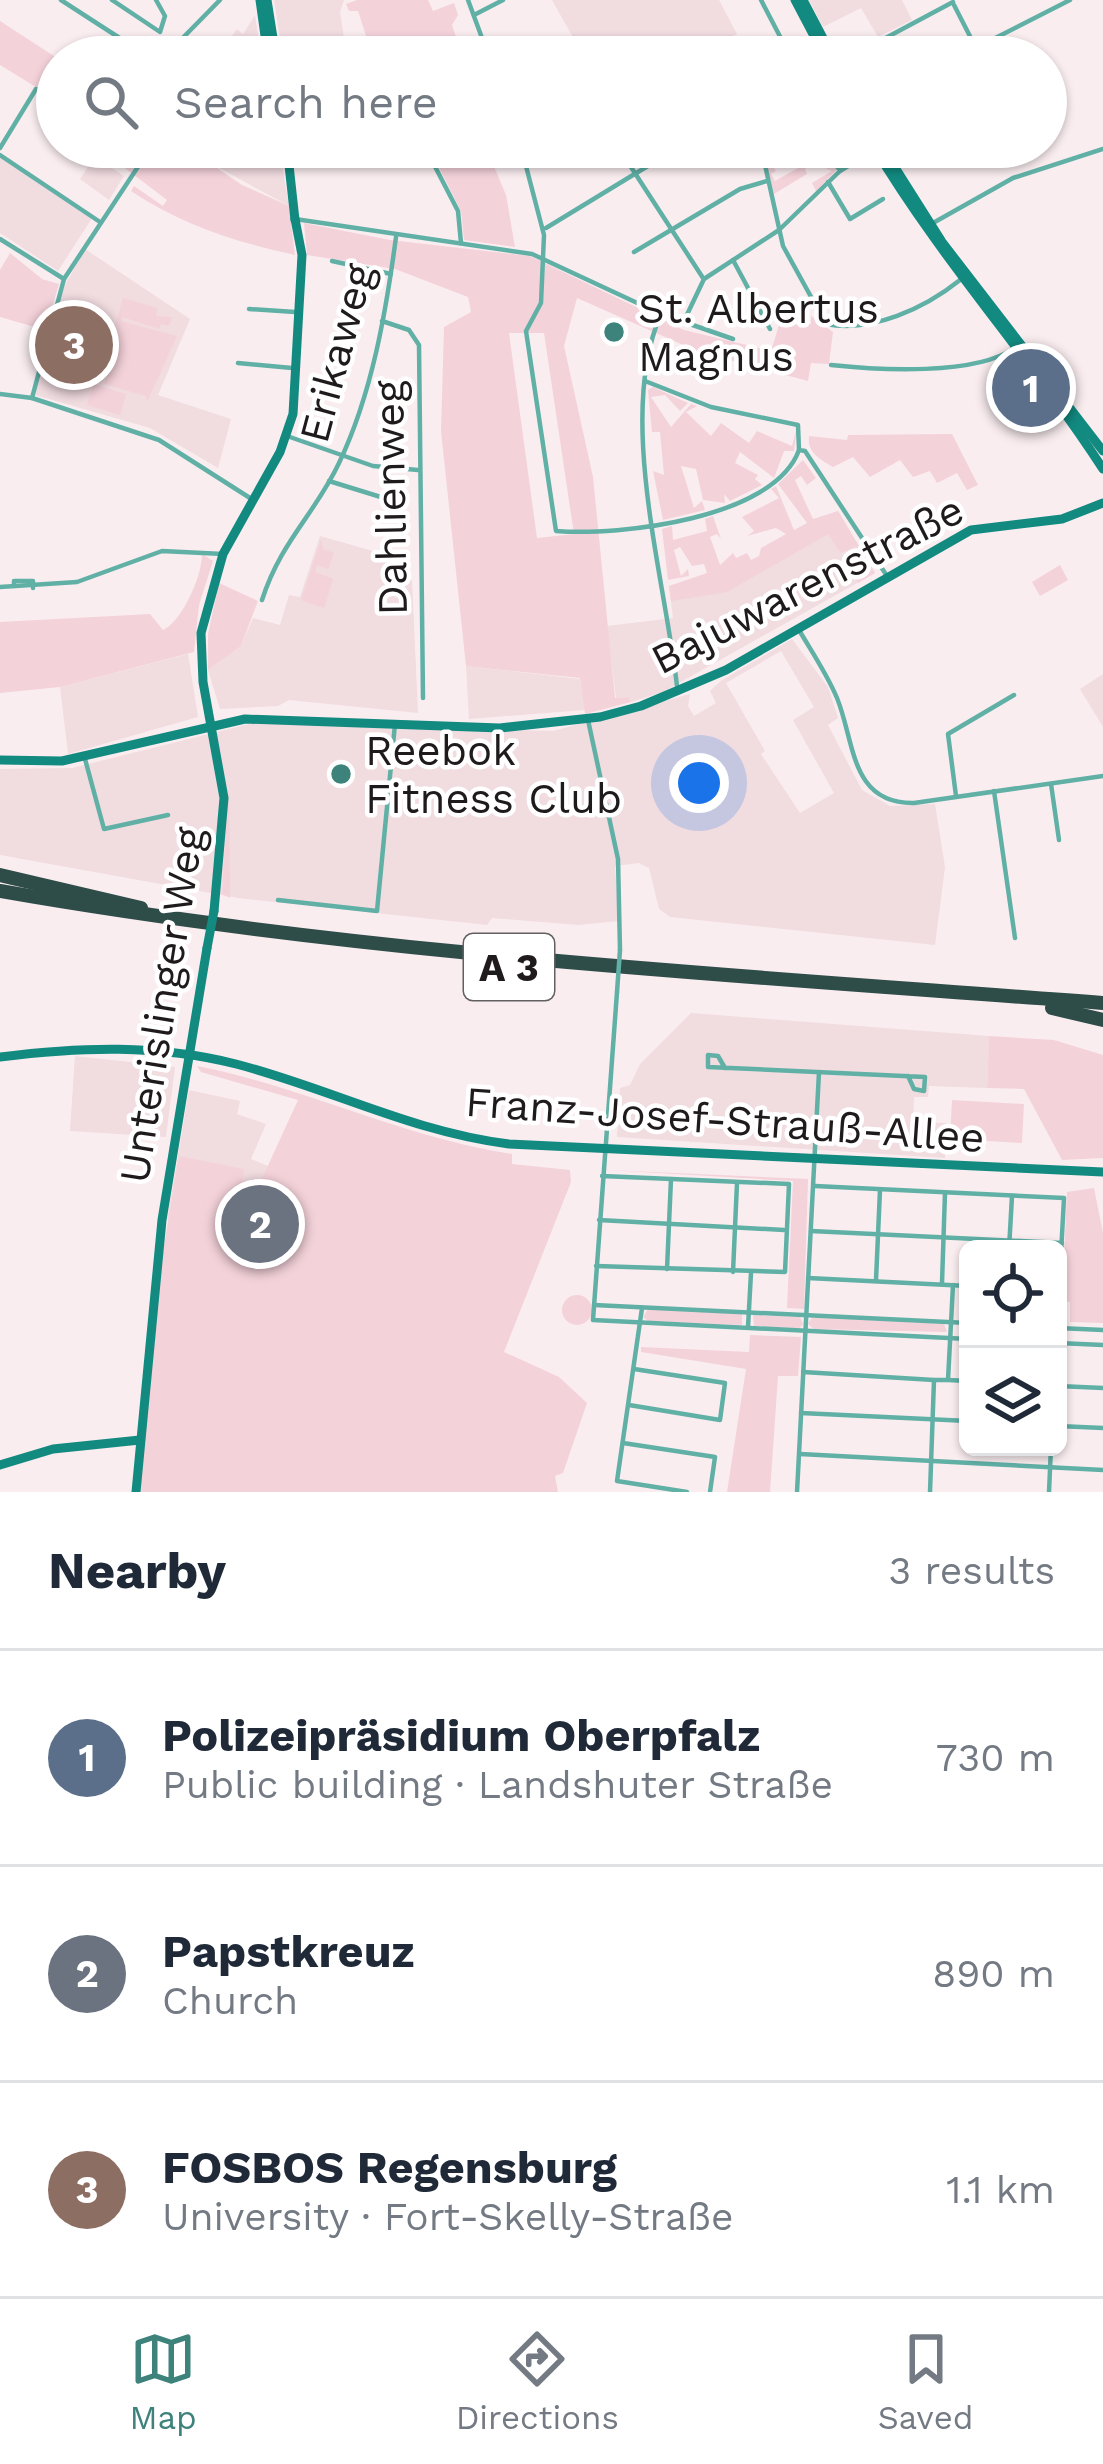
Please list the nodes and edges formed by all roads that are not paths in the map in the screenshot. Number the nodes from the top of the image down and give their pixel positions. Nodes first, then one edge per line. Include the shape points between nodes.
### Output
1 (62, 0) edge
2 (112, 0) edge
3 (156, 0) edge
4 (220, 0) edge
5 (264, 0) edge
6 (468, 0) edge
7 (503, 0) edge
8 (761, 0) edge
9 (799, 0) edge
10 (1070, 0) edge
11 (953, 1) edge
12 (474, 15) junction
13 (160, 32) junction
14 (117, 36) edge
15 (166, 36) edge
16 (185, 36) edge
17 (269, 36) edge
18 (482, 36) edge
19 (780, 36) edge
20 (818, 36) edge
21 (889, 36) edge
22 (970, 36) edge
23 (1000, 36) edge
24 (36, 89) dead end
25 (1103, 149) edge
26 (0, 152) edge
27 (1067, 161) edge
28 (137, 168) edge
29 (289, 168) edge
30 (436, 168) edge
31 (528, 168) edge
32 (629, 168) edge
33 (641, 168) edge
34 (765, 168) edge
35 (838, 168) edge
36 (845, 168) edge
37 (890, 168) edge
38 (1044, 168) edge
39 (840, 171) junction
40 (632, 173) junction
41 (767, 181) junction
42 (828, 182) junction
43 (884, 199) dead end
44 (295, 219) junction
45 (100, 222) junction
46 (927, 227) junction
47 (669, 228) junction
48 (544, 229) junction
49 (778, 230) junction
50 (396, 238) junction
51 (0, 239) edge
52 (461, 243) junction
53 (634, 252) dead end
54 (543, 257) junction
55 (734, 260) junction
56 (332, 261) dead end
57 (391, 274) junction
58 (64, 279) junction
59 (704, 279) junction
60 (960, 280) junction
61 (249, 309) dead end
62 (301, 312) junction
63 (661, 314) junction
64 (382, 321) junction
65 (683, 323) junction
66 (770, 329) dead end
67 (734, 340) dead end
68 (1018, 345) junction
69 (238, 363) dead end
70 (831, 365) dead end
71 (298, 369) junction
72 (645, 381) junction
73 (0, 394) edge
74 (32, 398) junction
75 (287, 436) junction
76 (799, 450) junction
77 (1103, 451) edge
78 (343, 455) junction
79 (1103, 469) edge
80 (418, 470) junction
81 (329, 482) junction
82 (384, 498) dead end
83 (250, 499) junction
84 (1103, 500) edge
85 (655, 526) junction
86 (223, 554) junction
87 (887, 577) junction
88 (0, 587) edge
89 (262, 600) dead end
90 (798, 628) junction
91 (677, 692) junction
92 (1014, 695) dead end
93 (423, 698) dead end
94 (588, 719) junction
95 (395, 723) junction
96 (211, 724) junction
97 (85, 756) junction
98 (0, 760) edge
99 (1103, 776) edge
100 (1051, 784) junction
101 (994, 791) junction
102 (956, 796) junction
103 (168, 815) dead end
104 (1059, 840) dead end
105 (0, 875) edge
106 (3, 899) edge
107 (278, 900) dead end
108 (198, 925) junction
109 (1016, 938) dead end
110 (1048, 1003) junction
111 (1103, 1007) edge
112 (188, 1054) junction
113 (0, 1057) edge
114 (725, 1068) dead end
115 (819, 1072) junction
116 (908, 1076) dead end
117 (605, 1149) junction
118 (814, 1161) junction
119 (1101, 1171) edge
120 (602, 1176) junction
121 (671, 1179) junction
122 (737, 1183) junction
123 (813, 1186) junction
124 (880, 1190) junction
125 (945, 1192) junction
126 (1012, 1196) junction
127 (599, 1220) junction
128 (669, 1224) junction
129 (735, 1227) junction
130 (787, 1230) junction
131 (811, 1231) junction
132 (878, 1234) junction
133 (943, 1238) junction
134 (962, 1240) edge
135 (1009, 1240) edge
136 (1062, 1240) edge
137 (596, 1266) junction
138 (667, 1269) junction
139 (733, 1272) junction
140 (751, 1273) junction
141 (808, 1278) junction
142 (875, 1282) junction
143 (942, 1285) junction
144 (953, 1286) junction
145 (959, 1286) edge
146 (594, 1305) junction
147 (641, 1307) junction
148 (748, 1312) junction
149 (806, 1315) junction
150 (951, 1322) junction
151 (959, 1322) edge
152 (641, 1323) junction
153 (748, 1328) junction
154 (1067, 1328) edge
155 (805, 1330) junction
156 (1103, 1330) edge
157 (950, 1338) junction
158 (959, 1338) edge
159 (1067, 1343) edge
160 (1103, 1345) edge
161 (634, 1369) junction
162 (803, 1372) junction
163 (934, 1380) junction
164 (948, 1381) junction
165 (959, 1382) edge
166 (1067, 1386) edge
167 (1103, 1388) edge
168 (629, 1406) junction
169 (802, 1413) junction
170 (933, 1420) junction
171 (959, 1421) edge
172 (1067, 1426) edge
173 (1103, 1428) edge
174 (140, 1440) junction
175 (623, 1443) junction
176 (800, 1454) junction
177 (1051, 1456) edge
178 (931, 1461) junction
179 (0, 1466) edge
180 (1050, 1467) junction
181 (1103, 1470) edge
182 (136, 1492) edge
183 (687, 1492) edge
184 (710, 1492) edge
185 (797, 1492) edge
186 (930, 1492) edge
187 (1049, 1492) edge

1 - 14 street
2 - 13 street
3 - 13 street via 165,16
4 - 16 street
5 - 17 street
6 - 12 street
7 - 12 street
8 - 19 street
9 - 20 street
10 - 23 street
11 - 21 street
11 - 22 street
12 - 18 street
13 - 15 street
24 - 26 street
25 - 27 street
26 - 45 street
28 - 45 street
29 - 44 street, Unterislinger Weg
30 - 52 street via 458,211
31 - 48 street
32 - 40 street
33 - 40 street
34 - 41 street
35 - 39 street
36 - 39 street
37 - 46 street
38 - 46 street
39 - 42 street
40 - 47 street
40 - 48 street
41 - 47 street
41 - 49 street
42 - 43 street via 850,219
42 - 49 street
44 - 50 street
44 - 62 street, Unterislinger Weg
45 - 58 street
46 - 60 street
46 - 68 street
47 - 53 street
47 - 59 street
48 - 54 street
49 - 55 street
49 - 60 street via 833,326 909,312
50 - 52 street
50 - 57 street, Erikaweg
51 - 58 street
52 - 54 street
54 - 63 street
54 - 85 street via 541,303 526,331 555,529
55 - 59 street
55 - 66 street
56 - 57 street
57 - 64 street, Erikaweg
58 - 74 street
59 - 65 street
60 - 68 street
61 - 62 street
62 - 71 street, Unterislinger Weg
63 - 65 street
63 - 72 street
64 - 78 street, Erikaweg
64 - 80 street, Dahlienweg via 417,340
65 - 67 street
68 - 70 street via 995,358 933,366
68 - 77 street
68 - 79 street
69 - 71 street
71 - 75 street, Unterislinger Weg
72 - 76 street via 801,428
72 - 85 street
73 - 74 street
74 - 83 street via 159,440
75 - 78 street
75 - 83 street, Unterislinger Weg
76 - 85 street via 761,490
76 - 87 street
78 - 80 street
78 - 81 street, Erikaweg
80 - 93 street, Dahlienweg
81 - 82 street, Erikaweg
81 - 89 street, Erikaweg via 289,536
83 - 86 street, Unterislinger Weg
84 - 87 street, Bajuwarenstraße via 1076,514 971,530
85 - 91 street
86 - 88 street via 155,552 98,577
86 - 96 street, Unterislinger Weg via 201,633
87 - 90 street, Bajuwarenstraße
90 - 91 street, Bajuwarenstraße
90 - 102 street via 835,693 864,782 894,802
91 - 94 street, Bajuwarenstraße
92 - 102 street via 948,734
94 - 95 street, Bajuwarenstraße via 500,728
94 - 117 street, bridge via 618,859 620,950
95 - 96 street, Bajuwarenstraße via 278,717
95 - 107 street via 377,911
96 - 97 street, Bajuwarenstraße
96 - 112 street, Unterislinger Weg, bridge via 224,798
97 - 98 street, Bajuwarenstraße
97 - 103 street via 104,829
99 - 100 street
100 - 101 street
100 - 104 street
101 - 102 street
101 - 109 street
105 - 108 highway
106 - 108 highway, A 3
106 - 110 highway, A 3 via 381,956
108 - 110 highway, A 3 via 414,951
110 - 111 highway, A 3
110 - 111 highway, A 3
112 - 113 street, Franz-Josef-Strauß-Allee via 99,1047
112 - 117 street, Franz-Josef-Strauß-Allee via 452,1134
112 - 174 street, Unterislinger Weg
114 - 115 street
115 - 116 street
115 - 118 street
117 - 118 street, Franz-Josef-Strauß-Allee
117 - 120 street
118 - 119 street, Franz-Josef-Strauß-Allee
118 - 123 street
120 - 121 street
120 - 127 street
121 - 122 street
121 - 128 street
122 - 129 street
122 - 130 street via 789,1184
123 - 124 street
123 - 131 street
124 - 125 street
124 - 132 street
125 - 126 street
125 - 133 street
126 - 135 street
126 - 136 street via 1064,1198
127 - 128 street
127 - 137 street
128 - 129 street
128 - 138 street
129 - 130 street
129 - 139 street
130 - 140 street via 784,1272
131 - 132 street
131 - 141 street
132 - 133 street
132 - 142 street
133 - 134 street
133 - 143 street
137 - 138 street
137 - 146 street
138 - 139 street
139 - 140 street
140 - 148 street
141 - 142 street
141 - 149 street
142 - 143 street
143 - 144 street
144 - 145 street
144 - 150 street
146 - 147 street
146 - 152 street via 593,1320
147 - 148 street
147 - 152 street
148 - 149 street
148 - 153 street
149 - 150 street
149 - 155 street
150 - 151 street
150 - 157 street
152 - 153 street
152 - 161 street
153 - 155 street
154 - 156 street
155 - 157 street
155 - 162 street
157 - 158 street
157 - 164 street
159 - 160 street
161 - 168 street
161 - 168 street via 725,1383 720,1420
162 - 163 street
162 - 169 street
163 - 164 street
163 - 170 street
164 - 165 street
166 - 167 street
168 - 175 street
169 - 170 street
169 - 176 street
170 - 171 street
170 - 178 street
172 - 173 street
174 - 179 street via 74,1445
174 - 182 street, Unterislinger Weg
175 - 183 street via 617,1481
175 - 184 street via 715,1457
176 - 178 street
176 - 185 street
177 - 180 street
178 - 180 street
178 - 186 street
180 - 181 street
180 - 187 street

